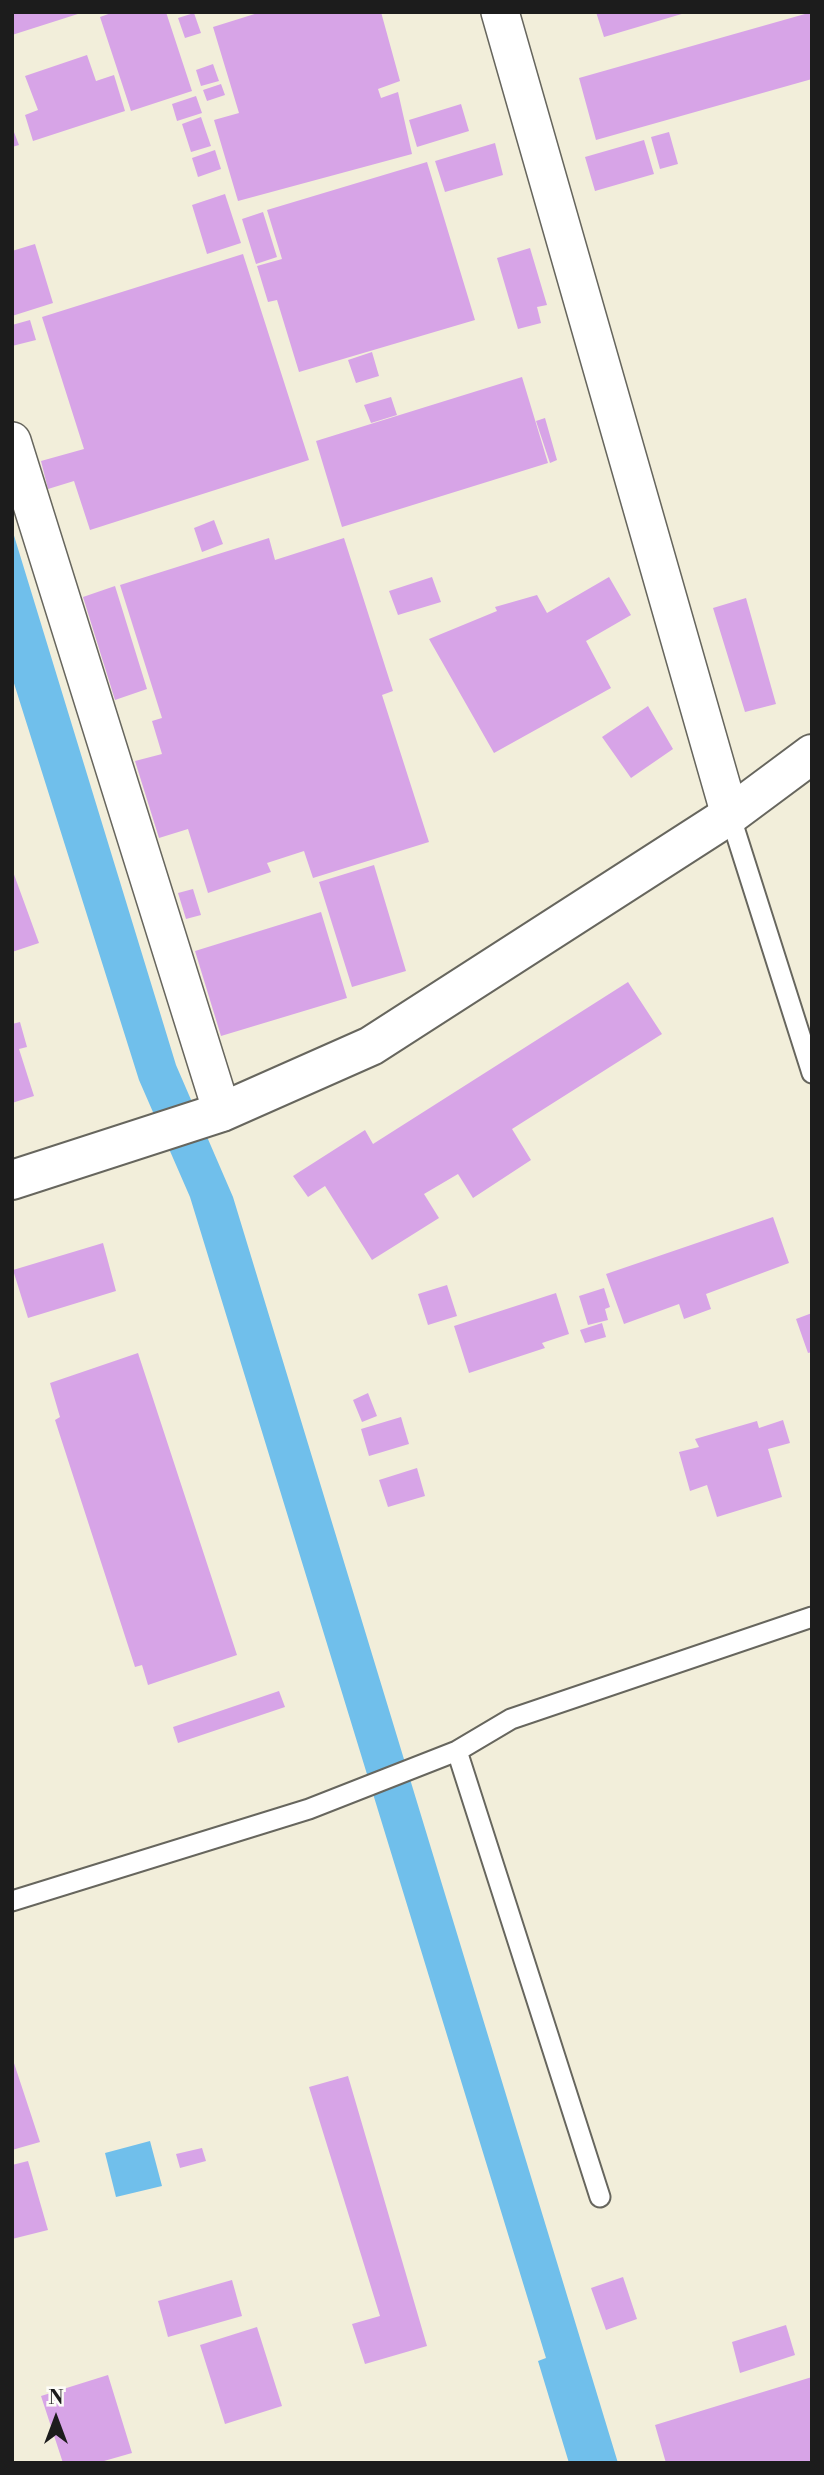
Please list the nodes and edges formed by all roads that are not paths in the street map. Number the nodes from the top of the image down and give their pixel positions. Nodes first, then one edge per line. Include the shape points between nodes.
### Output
1 (500, 12) edge
2 (12, 441) edge
3 (812, 754) edge
4 (730, 816) junction
5 (812, 1073) edge
6 (212, 1115) junction
7 (12, 1180) edge
8 (812, 1616) edge
9 (457, 1751) junction
10 (12, 1901) edge
11 (600, 2197) dead end

1 - 4 street
2 - 6 street
3 - 4 street
4 - 5 lane
4 - 6 street via 371,1046
6 - 7 street
8 - 9 lane via 511,1719
9 - 10 lane via 309,1809
9 - 11 lane

